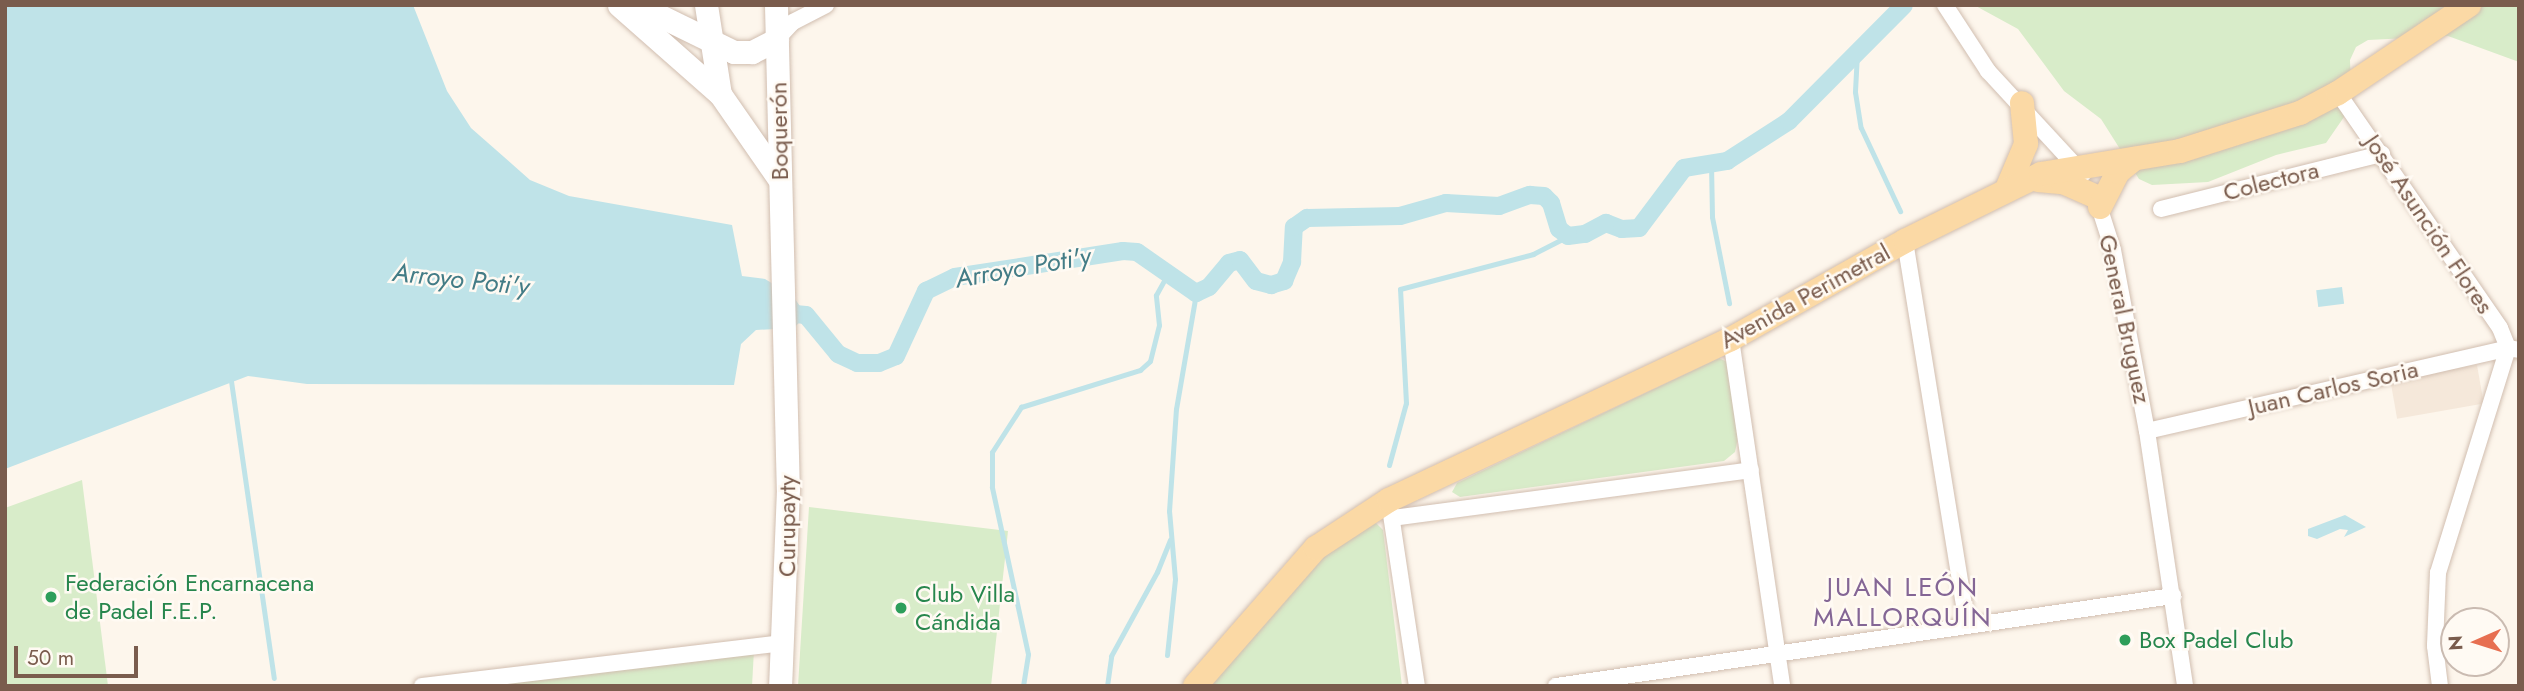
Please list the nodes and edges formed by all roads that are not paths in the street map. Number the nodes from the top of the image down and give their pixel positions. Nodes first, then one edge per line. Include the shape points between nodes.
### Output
1 (706, 5) edge
2 (776, 5) edge
3 (825, 5) edge
4 (1945, 5) edge
5 (2469, 5) edge
6 (636, 6) edge
7 (778, 39) junction
8 (709, 42) junction
9 (2338, 93) junction
10 (720, 94) junction
11 (2022, 103) junction
12 (2382, 154) junction
13 (2134, 159) junction
14 (2076, 165) junction
15 (780, 180) junction
16 (2015, 185) junction
17 (2098, 202) junction
18 (2161, 209) dead end
19 (1905, 241) junction
20 (1731, 339) junction
21 (2513, 349) edge
22 (784, 366) joint
23 (2147, 431) junction
24 (1751, 470) junction
25 (1390, 509) junction
26 (2173, 596) junction
27 (1967, 624) junction
28 (783, 643) junction
29 (1777, 652) junction
30 (422, 686) edge
31 (780, 686) edge
32 (1195, 686) edge
33 (1417, 686) edge
34 (1556, 686) edge
35 (1782, 686) edge
36 (2185, 686) edge
37 (2440, 686) edge

1 - 8 street
2 - 7 street, Boquerón
3 - 7 street via 793,22
4 - 11 street, General Bruguez via 1987,71
5 - 9 main road, Avenida Perimetral
6 - 8 street
6 - 10 street
7 - 8 street via 752,52 734,52
7 - 15 street, Boquerón
8 - 10 street
9 - 12 street, José Asunción Flores
9 - 13 main road, Avenida Perimetral via 2232,137
10 - 15 street
11 - 14 street, General Bruguez
11 - 16 main road via 2025,144
12 - 18 street, Colectora
12 - 21 street, José Asunción Flores
13 - 14 main road, Avenida Perimetral
13 - 17 main road via 2118,172
14 - 16 main road, Avenida Perimetral
14 - 17 street, General Bruguez
15 - 22 street, Boquerón
16 - 17 main road via 2063,181
16 - 19 main road, Avenida Perimetral
17 - 23 street, General Bruguez
19 - 20 main road, Avenida Perimetral
19 - 27 street
20 - 24 street
20 - 25 main road, Avenida Perimetral
21 - 23 street, Juan Carlos Soria
21 - 37 street via 2438,573 2435,646
22 - 28 street, Curupayty via 788,552
23 - 26 street, General Bruguez
24 - 25 street
24 - 29 street
25 - 32 main road, Avenida Perimetral via 1316,548
25 - 33 street
26 - 27 street
26 - 36 street, General Bruguez
27 - 29 street
28 - 30 street
28 - 31 street, Curupayty
29 - 34 street
29 - 35 street

